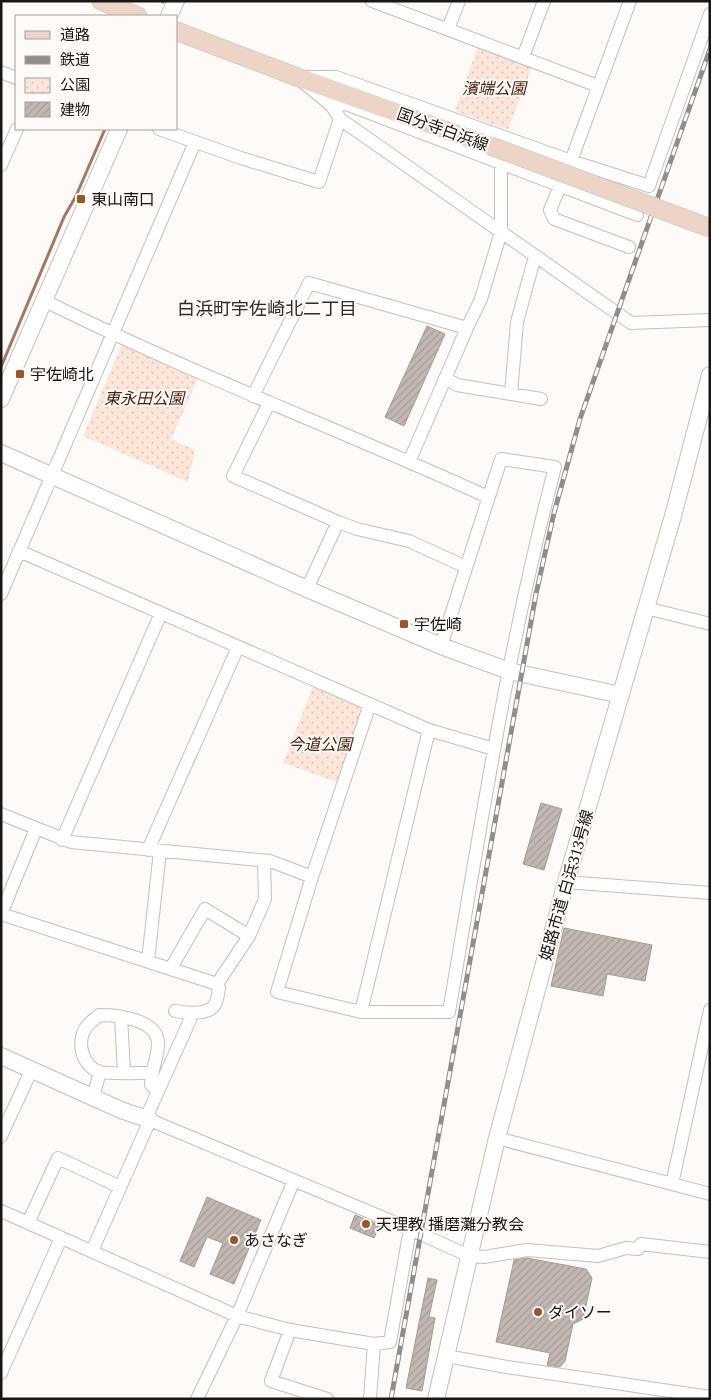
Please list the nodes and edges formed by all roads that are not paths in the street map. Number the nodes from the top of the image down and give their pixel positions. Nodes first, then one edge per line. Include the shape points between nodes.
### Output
1 (101, 1) edge
2 (176, 1) edge
3 (459, 1) edge
4 (544, 1) edge
5 (630, 1) edge
6 (374, 2) edge
7 (710, 14) edge
8 (136, 15) edge
9 (169, 15) edge
10 (448, 29) junction
11 (178, 32) edge
12 (523, 57) junction
13 (1, 72) edge
14 (297, 77) junction
15 (15, 78) edge
16 (598, 86) junction
17 (332, 106) junction
18 (340, 119) junction
19 (17, 130) edge
20 (118, 130) edge
21 (162, 130) edge
22 (195, 142) junction
23 (571, 161) junction
24 (501, 163) junction
25 (1, 165) edge
26 (560, 186) junction
27 (637, 216) dead end
28 (710, 228) edge
29 (501, 232) junction
30 (629, 247) dead end
31 (535, 256) junction
32 (45, 301) junction
33 (710, 320) edge
34 (466, 328) junction
35 (113, 335) junction
36 (710, 375) edge
37 (445, 378) junction
38 (511, 394) junction
39 (254, 396) junction
40 (1, 399) edge
41 (541, 399) dead end
42 (269, 403) junction
43 (1, 453) edge
44 (410, 462) junction
45 (53, 475) junction
46 (488, 497) junction
47 (338, 522) junction
48 (19, 551) junction
49 (466, 567) junction
50 (307, 589) junction
51 (1, 594) edge
52 (646, 608) junction
53 (161, 613) junction
54 (710, 624) edge
55 (441, 646) junction
56 (238, 647) junction
57 (509, 671) junction
58 (620, 695) junction
59 (370, 704) junction
60 (428, 730) junction
61 (494, 749) junction
62 (1, 814) edge
63 (36, 828) junction
64 (62, 840) junction
65 (154, 850) junction
66 (264, 861) junction
67 (312, 876) junction
68 (566, 882) junction
69 (710, 893) edge
70 (2, 911) edge
71 (248, 936) junction
72 (148, 961) junction
73 (171, 968) junction
74 (216, 984) junction
75 (710, 1010) edge
76 (175, 1011) dead end
77 (360, 1012) junction
78 (190, 1013) junction
79 (122, 1017) junction
80 (1, 1056) edge
81 (32, 1069) junction
82 (100, 1072) junction
83 (124, 1072) junction
84 (151, 1073) junction
85 (158, 1091) junction
86 (93, 1097) junction
87 (148, 1119) junction
88 (1, 1136) edge
89 (497, 1138) junction
90 (294, 1180) junction
91 (672, 1184) junction
92 (120, 1187) junction
93 (710, 1194) edge
94 (1, 1211) edge
95 (28, 1223) junction
96 (410, 1229) junction
97 (61, 1238) junction
98 (92, 1251) junction
99 (710, 1252) edge
100 (469, 1256) junction
101 (237, 1316) junction
102 (290, 1330) junction
103 (374, 1344) junction
104 (446, 1356) junction
105 (2, 1369) edge
106 (682, 1396) edge
107 (710, 1397) edge
108 (197, 1399) edge
109 (327, 1399) edge
110 (370, 1399) edge
111 (436, 1399) edge

1 - 8 main road
2 - 9 street
3 - 10 street
4 - 12 street
5 - 16 street
6 - 10 street
7 - 23 street via 648,186
10 - 12 street
11 - 14 main road, 国分寺白浜線
12 - 16 street
13 - 15 street
14 - 17 street
14 - 23 street via 336,77
14 - 28 main road, 国分寺白浜線, bridge
16 - 23 street
17 - 18 street
17 - 24 street via 346,104
18 - 22 street via 319,182
18 - 29 street
19 - 25 street
20 - 32 street
21 - 22 street
22 - 35 street
24 - 26 street
24 - 29 street
26 - 27 street
26 - 30 street via 550,210 554,219
29 - 31 street
29 - 34 street via 481,299
31 - 33 street via 631,323
31 - 38 street via 517,322
32 - 35 street
32 - 40 street
34 - 37 street
34 - 39 street via 309,283
35 - 39 street
35 - 45 street
36 - 52 street, 姫路市道 白浜313号線
37 - 38 street via 457,385
37 - 44 street
38 - 41 street
39 - 42 street
42 - 44 street
42 - 47 street via 233,476
43 - 45 street
44 - 46 street
45 - 48 street
45 - 50 street
46 - 49 street
46 - 57 street via 501,459 555,467 526,582
47 - 49 street via 409,541
47 - 50 street
48 - 51 street
48 - 53 street
49 - 55 street
50 - 55 street
52 - 54 street
52 - 58 street, 姫路市道 白浜313号線
53 - 56 street
53 - 64 street
55 - 57 street
56 - 59 street
56 - 65 street
57 - 58 street
57 - 61 street
58 - 68 street, 姫路市道 白浜313号線
59 - 60 street
59 - 67 street
60 - 61 street
60 - 77 street
61 - 77 street via 449,1012
62 - 63 street
63 - 64 street
63 - 70 street
64 - 65 street
65 - 66 street
65 - 72 street
66 - 67 street
66 - 71 street via 265,899
67 - 77 street via 277,992
68 - 69 street
68 - 89 street, 姫路市道 白浜313号線
70 - 72 street
71 - 73 street via 205,909
71 - 74 street
72 - 73 street
73 - 74 street
74 - 78 street via 218,999 214,1006 206,1011
75 - 91 street
76 - 78 street
78 - 85 street via 190,1020
79 - 82 street via 99,1015 87,1026 81,1039 87,1063
79 - 83 street
79 - 84 street via 154,1030 158,1040
80 - 81 street
81 - 86 street
81 - 88 street
82 - 83 street
82 - 86 street
83 - 84 street
84 - 85 street via 151,1085
85 - 87 street
86 - 87 street
87 - 90 street
87 - 92 street
89 - 91 street
89 - 100 street, 姫路市道 白浜313号線
90 - 96 street
90 - 101 street
91 - 93 street
92 - 95 street via 58,1158
92 - 98 street
94 - 95 street
95 - 97 street
96 - 100 street
96 - 103 street via 390,1342
97 - 98 street
97 - 105 street
98 - 101 street
99 - 100 street via 641,1244 638,1249 626,1248 598,1256 527,1250 484,1257
100 - 104 street, 姫路市道 白浜313号線
101 - 102 street
101 - 108 street
102 - 103 street
102 - 109 street via 271,1381
103 - 110 street
104 - 106 street
104 - 111 street, 姫路市道 白浜313号線
106 - 107 street

